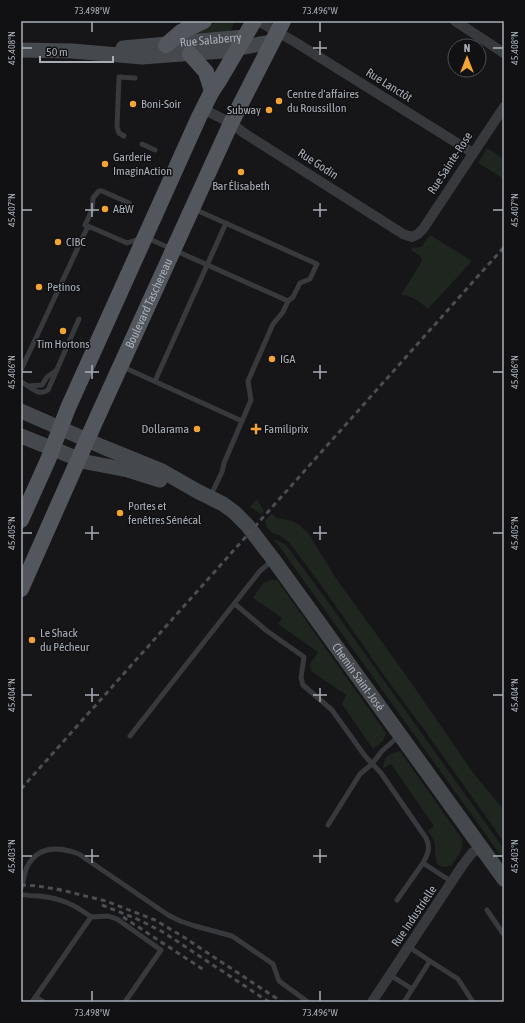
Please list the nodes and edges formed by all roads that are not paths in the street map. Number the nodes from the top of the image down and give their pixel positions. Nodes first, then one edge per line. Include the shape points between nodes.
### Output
1 (204, 21) edge
2 (254, 21) edge
3 (258, 21) edge
4 (455, 21) edge
5 (281, 33) edge
6 (241, 42) junction
7 (166, 45) junction
8 (21, 50) edge
9 (72, 51) junction
10 (504, 53) edge
11 (190, 54) junction
12 (135, 78) dead end
13 (212, 91) junction
14 (504, 107) edge
15 (203, 109) junction
16 (231, 122) junction
17 (124, 136) dead end
18 (142, 144) dead end
19 (155, 150) dead end
20 (473, 153) junction
21 (129, 203) dead end
22 (192, 208) junction
23 (226, 223) junction
24 (85, 225) dead end
25 (418, 234) joint
26 (145, 237) junction
27 (173, 249) junction
28 (208, 265) junction
29 (288, 301) junction
30 (80, 319) dead end
31 (120, 366) junction
32 (21, 370) edge
33 (155, 381) junction
34 (21, 382) edge
35 (21, 411) edge
36 (242, 421) junction
37 (60, 429) junction
38 (21, 436) edge
39 (87, 440) junction
40 (52, 449) junction
41 (79, 460) junction
42 (203, 494) junction
43 (21, 520) edge
44 (274, 559) junction
45 (21, 589) edge
46 (235, 604) junction
47 (130, 736) dead end
48 (400, 736) junction
49 (372, 764) junction
50 (328, 825) dead end
51 (481, 847) junction
52 (423, 863) junction
53 (504, 880) edge
54 (452, 882) junction
55 (21, 888) edge
56 (21, 894) edge
57 (397, 900) dead end
58 (487, 910) dead end
59 (91, 917) junction
60 (504, 935) edge
61 (408, 947) junction
62 (430, 961) junction
63 (390, 975) junction
64 (412, 989) junction
65 (36, 997) junction
66 (32, 1002) edge
67 (44, 1002) edge
68 (125, 1002) edge
69 (308, 1002) edge
70 (372, 1002) edge
71 (404, 1002) edge
72 (473, 1002) edge

1 - 7 main road via 181,32
2 - 6 main road
3 - 5 street, Rue Lanctôt
4 - 10 street
5 - 6 street, Rue Salaberry
5 - 16 main road, Boulevard Taschereau
5 - 20 street, Rue Lanctôt
6 - 7 street, Rue Salaberry
6 - 11 street, Rue Salaberry
6 - 13 main road
7 - 9 street, Rue Salaberry
8 - 9 street, Rue Salaberry
9 - 11 street, Rue Salaberry via 142,57
11 - 13 main road via 206,72
12 - 17 lane via 119,77 117,127 119,133
13 - 15 main road
14 - 20 street, Rue Sainte-Rose
15 - 16 street, Rue Godin
15 - 26 main road
16 - 22 main road, Boulevard Taschereau
16 - 25 street, Rue Godin via 244,133 405,235 412,237
18 - 19 lane
20 - 25 street, Rue Sainte-Rose
21 - 24 lane via 99,191 94,196 92,210
22 - 23 lane
22 - 27 main road, Boulevard Taschereau
23 - 28 lane
23 - 29 lane via 317,264 310,279 300,283
26 - 27 lane
26 - 32 lane via 127,243 88,226
26 - 37 main road
27 - 28 lane
27 - 31 main road, Boulevard Taschereau
28 - 29 lane
28 - 33 lane
29 - 36 lane via 273,324 248,381 251,400
30 - 34 lane via 46,392 37,392
31 - 33 lane
31 - 39 main road, Boulevard Taschereau
33 - 36 lane
35 - 37 street, Chemin Saint-José
36 - 42 lane via 222,472
37 - 39 street, Chemin Saint-José
37 - 40 main road
38 - 40 street, Chemin Saint-José
39 - 41 main road, Boulevard Taschereau
39 - 42 street, Chemin Saint-José via 162,471
40 - 41 street, Chemin Saint-José
40 - 43 main road
41 - 42 street, Chemin Saint-José via 144,474
41 - 45 main road, Boulevard Taschereau
42 - 44 street, Chemin Saint-José via 223,504 238,516
44 - 46 lane via 264,567
44 - 48 street, Chemin Saint-José
46 - 47 lane
46 - 49 lane via 304,658 301,678 303,685 332,710
48 - 49 lane via 382,751
48 - 51 street, Chemin Saint-José
49 - 50 lane via 358,778
49 - 52 lane via 428,840 428,852
51 - 53 street, Chemin Saint-José
51 - 54 street, Rue Industrielle via 468,859
52 - 54 lane
52 - 57 lane
54 - 61 street, Rue Industrielle
55 - 69 lane via 27,867 38,854 58,848 68,849 168,915 232,936 273,964 279,981
56 - 59 lane via 73,904
58 - 60 lane
59 - 65 lane
59 - 68 lane via 117,919 161,950
61 - 62 lane
61 - 63 street, Rue Industrielle
62 - 64 lane
62 - 72 lane via 458,979
63 - 64 lane
63 - 70 street, Rue Industrielle
64 - 71 lane
65 - 66 lane
65 - 67 lane

